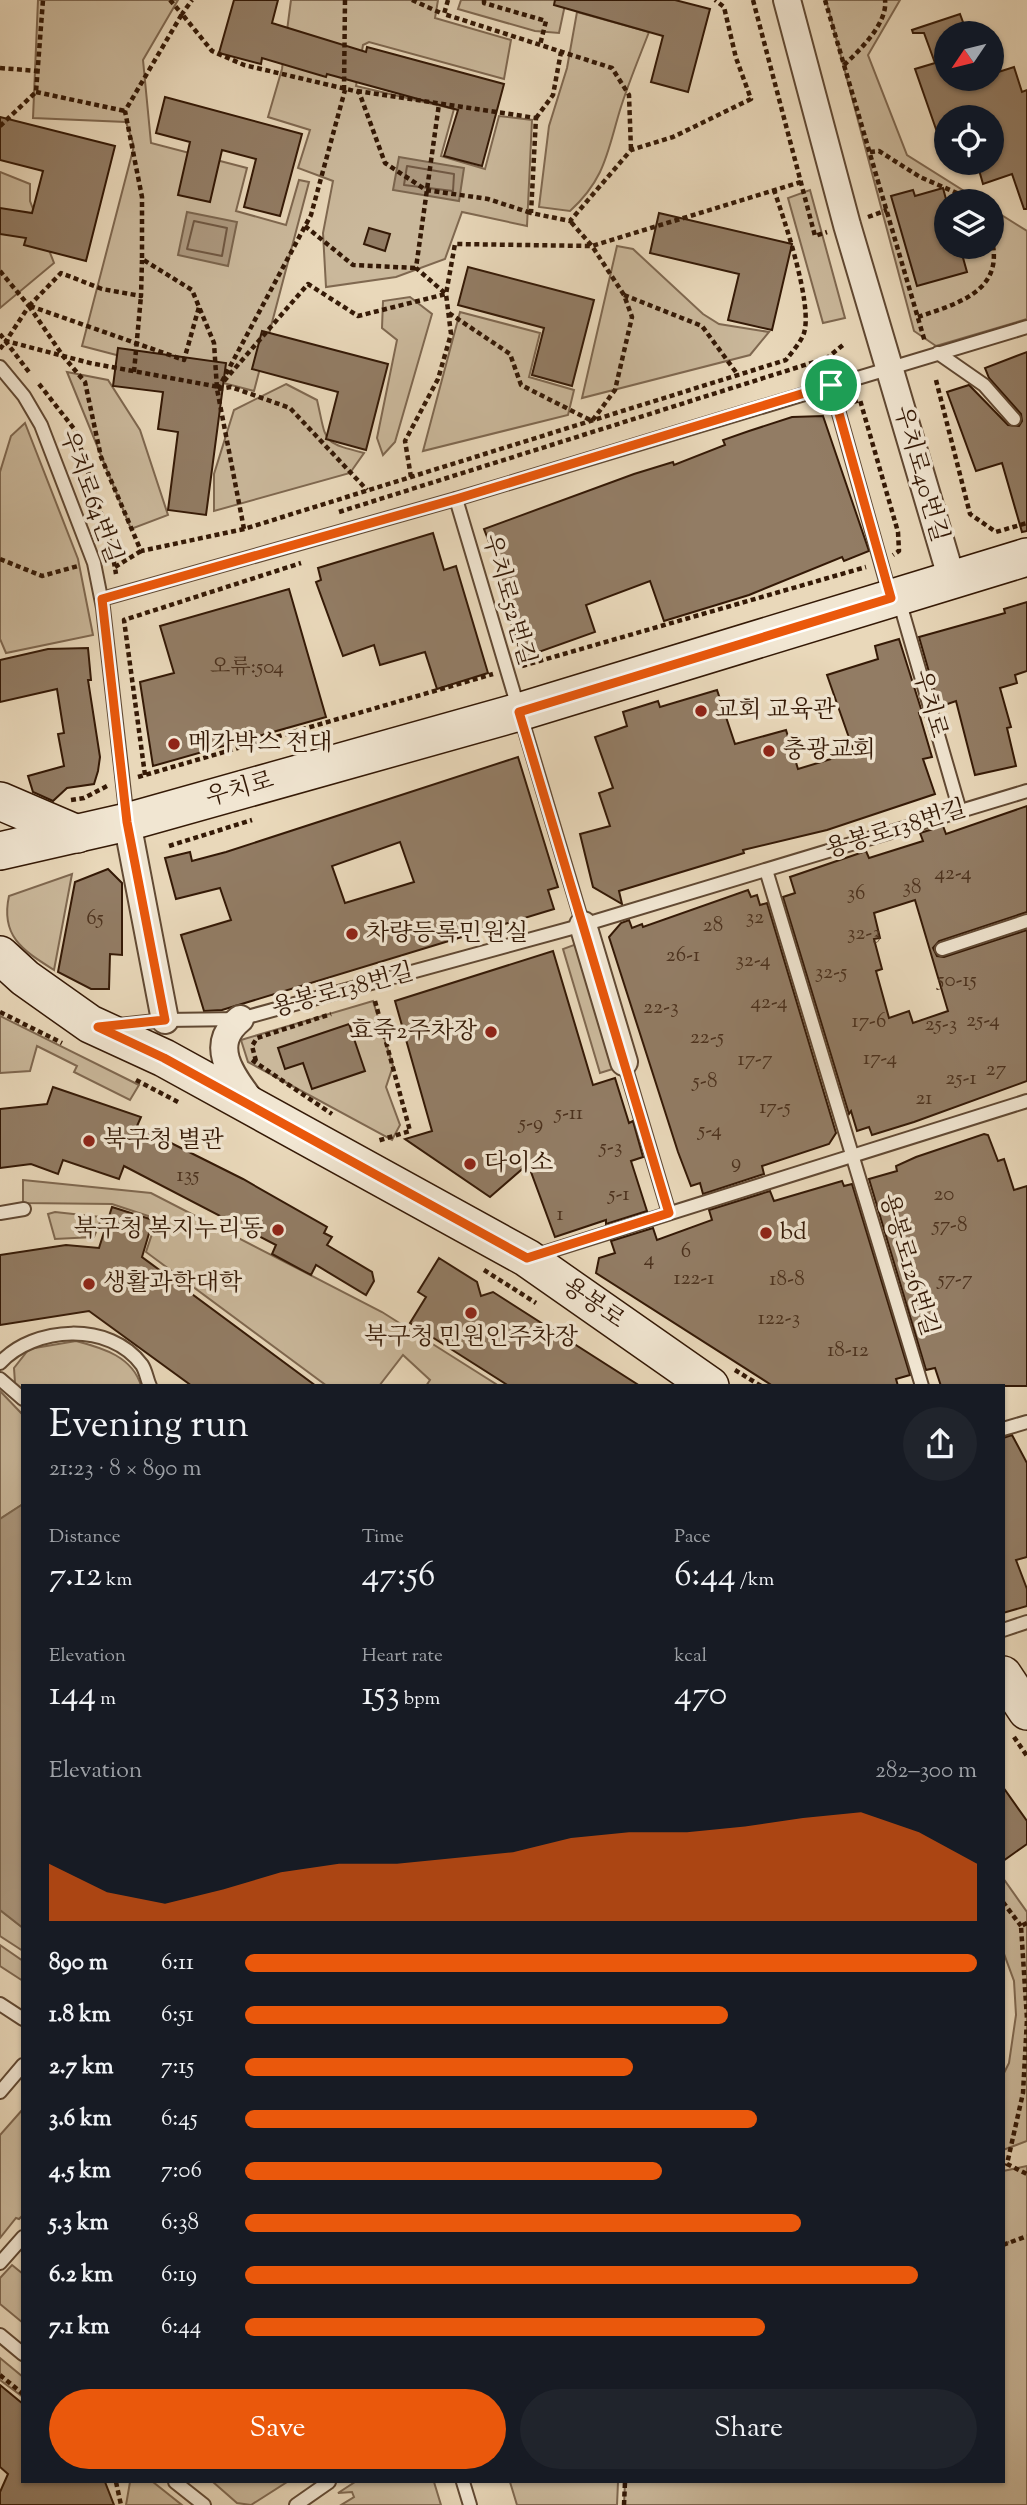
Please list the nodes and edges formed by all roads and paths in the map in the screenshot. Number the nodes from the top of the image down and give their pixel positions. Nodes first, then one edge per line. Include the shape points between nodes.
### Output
1 (43, 0) edge
2 (170, 0) edge
3 (192, 0) edge
4 (345, 0) edge
5 (412, 0) edge
6 (448, 0) edge
7 (484, 0) edge
8 (715, 0) edge
9 (787, 0) edge
10 (825, 0) edge
11 (885, 0) edge
12 (182, 14) junction
13 (444, 14) junction
14 (540, 46) junction
15 (561, 52) junction
16 (844, 65) junction
17 (0, 68) edge
18 (38, 71) junction
19 (344, 90) junction
20 (36, 92) junction
21 (359, 92) junction
22 (439, 104) junction
23 (125, 111) junction
24 (536, 118) junction
25 (0, 126) edge
26 (631, 150) junction
27 (870, 153) junction
28 (801, 182) dead end
29 (948, 189) edge
30 (426, 190) junction
31 (774, 190) junction
32 (531, 213) junction
33 (570, 221) junction
34 (305, 226) junction
35 (592, 246) junction
36 (142, 259) junction
37 (994, 259) edge
38 (416, 268) junction
39 (0, 271) edge
40 (446, 295) junction
41 (624, 295) junction
42 (141, 296) junction
43 (29, 306) junction
44 (199, 307) junction
45 (449, 313) junction
46 (918, 317) junction
47 (1027, 327) edge
48 (0, 334) edge
49 (6, 341) junction
50 (136, 341) junction
51 (843, 345) dead end
52 (0, 349) edge
53 (932, 351) junction
54 (62, 356) junction
55 (0, 366) edge
56 (890, 367) junction
57 (134, 372) junction
58 (737, 375) junction
59 (936, 380) dead end
60 (831, 385) junction
61 (217, 389) junction
62 (836, 406) junction
63 (1014, 419) dead end
64 (592, 421) junction
65 (411, 477) junction
66 (367, 491) junction
67 (456, 499) junction
68 (330, 514) dead end
69 (1027, 523) edge
70 (244, 529) junction
71 (898, 532) dead end
72 (141, 551) junction
73 (1027, 557) edge
74 (0, 559) edge
75 (306, 562) dead end
76 (115, 567) dead end
77 (86, 575) dead end
78 (952, 580) junction
79 (895, 597) junction
80 (102, 599) junction
81 (519, 712) junction
82 (145, 775) dead end
83 (114, 777) dead end
84 (1027, 791) edge
85 (0, 801) edge
86 (58, 802) dead end
87 (960, 811) junction
88 (127, 822) junction
89 (77, 834) junction
90 (0, 851) edge
91 (766, 870) junction
92 (1027, 921) edge
93 (583, 925) junction
94 (942, 949) dead end
95 (0, 955) edge
96 (0, 989) edge
97 (375, 1000) dead end
98 (0, 1012) edge
99 (240, 1019) junction
100 (165, 1020) junction
101 (87, 1033) junction
102 (624, 1062) joint
103 (130, 1077) dead end
104 (1027, 1101) edge
105 (179, 1102) dead end
106 (256, 1108) junction
107 (373, 1143) dead end
108 (854, 1155) junction
109 (24, 1209) dead end
110 (0, 1213) edge
111 (669, 1213) junction
112 (527, 1258) junction
113 (0, 1363) edge
114 (0, 1379) edge
115 (149, 1384) edge
116 (707, 1384) edge
117 (921, 1384) edge
118 (21, 1397) edge
119 (1027, 1422) edge
120 (1005, 1428) edge
121 (1027, 1622) edge
122 (1005, 1629) edge
123 (1005, 1678) edge
124 (1027, 1711) edge
125 (1005, 1905) edge
126 (1027, 1923) edge
127 (1021, 1926) junction
128 (0, 2004) edge
129 (21, 2018) edge
130 (21, 2067) edge
131 (0, 2092) edge
132 (1027, 2174) edge
133 (1027, 2235) edge
134 (21, 2239) edge
135 (1005, 2244) edge
136 (0, 2263) edge
137 (0, 2335) edge
138 (21, 2352) edge
139 (0, 2375) edge
140 (21, 2392) edge
141 (116, 2483) edge
142 (176, 2483) edge
143 (326, 2483) edge
144 (463, 2483) edge
145 (625, 2483) edge
146 (121, 2505) edge
147 (204, 2505) edge
148 (296, 2505) edge
149 (470, 2505) edge
150 (624, 2505) edge

1 - 18 path
2 - 12 path
3 - 12 path
4 - 19 path
5 - 13 path
6 - 13 path
7 - 14 path via 546,21
8 - 26 path via 724,7 751,99 673,137
9 - 56 street, 우치로40번길
10 - 16 path
11 - 16 path via 886,8 864,47
12 - 19 path via 212,51 244,65
12 - 23 path
13 - 14 path
14 - 15 path
15 - 24 path via 553,95
15 - 26 path via 612,68 629,95
16 - 27 path
17 - 18 path
18 - 20 path
19 - 21 path
19 - 34 path
20 - 23 path
20 - 25 path
21 - 22 path
21 - 30 path via 385,163
22 - 24 path
22 - 30 path
23 - 36 path via 142,197
24 - 32 path
26 - 33 path
27 - 29 path via 879,151
27 - 46 path
28 - 31 path
30 - 32 path via 488,199
30 - 38 path
31 - 35 path
31 - 58 path via 792,239 803,295 804,332 786,360
32 - 33 path
33 - 35 path
34 - 38 path via 353,265
34 - 61 path
35 - 40 path via 455,244
35 - 41 path
36 - 42 path
36 - 44 path via 192,290
37 - 46 path via 981,289 962,303
38 - 40 path
39 - 43 path
40 - 45 path
40 - 61 path via 358,316 308,284
41 - 58 path via 702,326
41 - 64 path via 632,317 627,345 615,390
42 - 43 path via 102,289 61,273
42 - 50 path
43 - 49 path
43 - 50 path
43 - 54 path
44 - 50 path via 184,360
44 - 61 path via 214,343
45 - 64 path via 510,354 521,385
45 - 65 path via 451,334 438,379 405,440
46 - 53 path
47 - 53 lane
48 - 49 path
49 - 52 path
49 - 54 path
50 - 57 path
51 - 68 path via 827,358
53 - 56 lane
53 - 63 lane via 984,385
54 - 57 path
54 - 72 path via 85,382 101,457
55 - 80 lane, 우치로64번길 via 41,425 94,563
56 - 60 lane
56 - 78 street, 우치로40번길
57 - 61 path
58 - 64 path
59 - 69 path via 971,514 996,532
60 - 62 lane
60 - 67 lane
61 - 66 path via 231,387 290,408
61 - 70 path
62 - 71 path via 860,400
62 - 79 lane
64 - 65 path
65 - 66 path
66 - 70 path
67 - 80 lane
67 - 81 lane, 우치로52번길
70 - 72 path
72 - 76 path
73 - 78 main road, 우치로
74 - 77 path via 42,576 81,565
75 - 82 path via 124,620
78 - 79 main road, 우치로
79 - 81 main road, 우치로
79 - 87 lane, 우치로
80 - 88 lane, 우치로64번길
81 - 88 main road, 우치로
81 - 93 lane
83 - 86 path via 111,784 84,798
84 - 87 lane, 용봉로138번길
85 - 89 main road
87 - 91 lane, 용봉로138번길
88 - 89 main road, 우치로
88 - 100 street
89 - 90 main road, 우치로
91 - 93 lane, 용봉로138번길
91 - 108 lane, 용봉로126번길
92 - 94 lane
93 - 99 lane, 용봉로138번길
93 - 102 street
95 - 101 main road, 용봉로
96 - 101 main road
97 - 107 path via 410,1130
98 - 101 path
99 - 100 lane, 용봉로138번길
99 - 106 street via 227,1030 223,1044 233,1077
100 - 101 lane, 용봉로138번길
101 - 106 main road, 용봉로 via 164,1058
102 - 111 lane
103 - 105 path
104 - 108 lane
106 - 112 main road, 용봉로
108 - 111 lane
108 - 117 lane, 용봉로126번길
109 - 110 lane
111 - 112 lane
112 - 116 main road, 용봉로
113 - 115 lane via 9,1353 39,1338 77,1332 115,1344 142,1365
114 - 118 lane
119 - 120 lane
121 - 122 lane
123 - 124 main road
125 - 127 path
126 - 127 path
127 - 132 path via 1027,2019 1023,2093 1007,2164
128 - 129 lane
130 - 131 lane
133 - 135 path
134 - 136 lane
137 - 138 lane
139 - 140 path
141 - 146 path
142 - 147 lane
143 - 148 lane
144 - 149 lane
145 - 150 path

